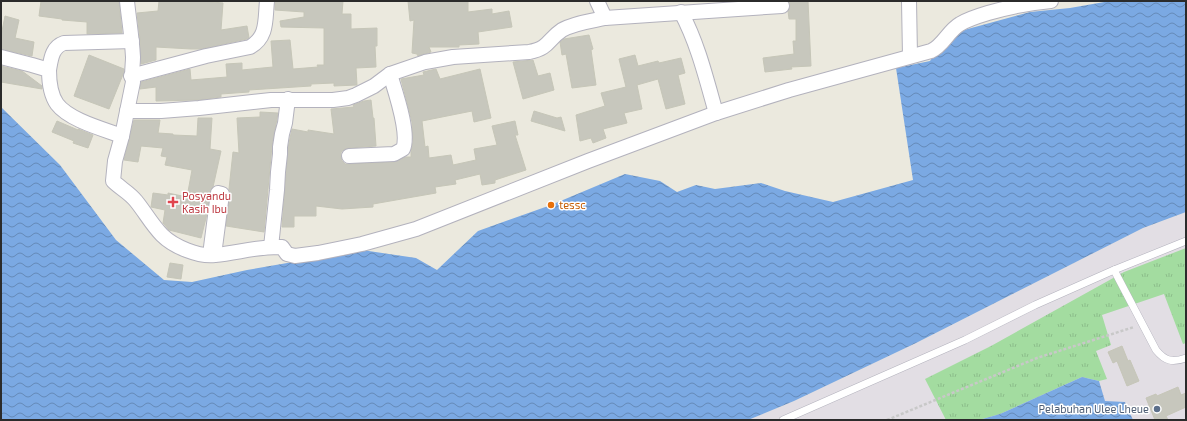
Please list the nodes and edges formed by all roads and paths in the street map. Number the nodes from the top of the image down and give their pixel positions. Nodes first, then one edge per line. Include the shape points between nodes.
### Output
1 (127, 1) edge
2 (267, 1) edge
3 (597, 1) edge
4 (909, 1) edge
5 (1051, 1) edge
6 (782, 6) dead end
7 (681, 12) junction
8 (605, 18) junction
9 (132, 41) junction
10 (910, 56) junction
11 (1, 57) edge
12 (49, 70) junction
13 (390, 74) junction
14 (131, 76) junction
15 (288, 100) junction
16 (127, 111) junction
17 (716, 113) junction
18 (122, 136) junction
19 (349, 156) dead end
20 (1186, 241) edge
21 (271, 247) junction
22 (1114, 270) junction
23 (1142, 325) junction
24 (1186, 358) edge
25 (783, 420) edge
26 (887, 420) edge

1 - 9 street
2 - 14 street via 263,34 256,44
3 - 8 street
4 - 10 street
5 - 10 street via 1017,5 973,18 959,24 937,48
6 - 7 street
7 - 8 street
7 - 17 street via 696,44
8 - 13 street via 563,30 544,48 537,51 438,60
9 - 12 street via 59,44 54,49
9 - 14 street
10 - 17 street
11 - 12 street
12 - 18 street via 49,84 53,95 64,111
13 - 15 street via 374,86 348,98
13 - 19 street via 404,130 403,149 394,154
14 - 16 street via 133,82
15 - 16 street
15 - 21 street via 280,147
16 - 18 street
17 - 21 street via 416,228 318,254 295,256 289,255 282,247
18 - 21 street via 115,161 114,181 136,200 163,236 191,252 202,254 214,255
20 - 22 lane
22 - 23 lane
22 - 25 lane via 965,340
23 - 24 lane via 1162,358 1170,361
23 - 26 path via 1037,358

